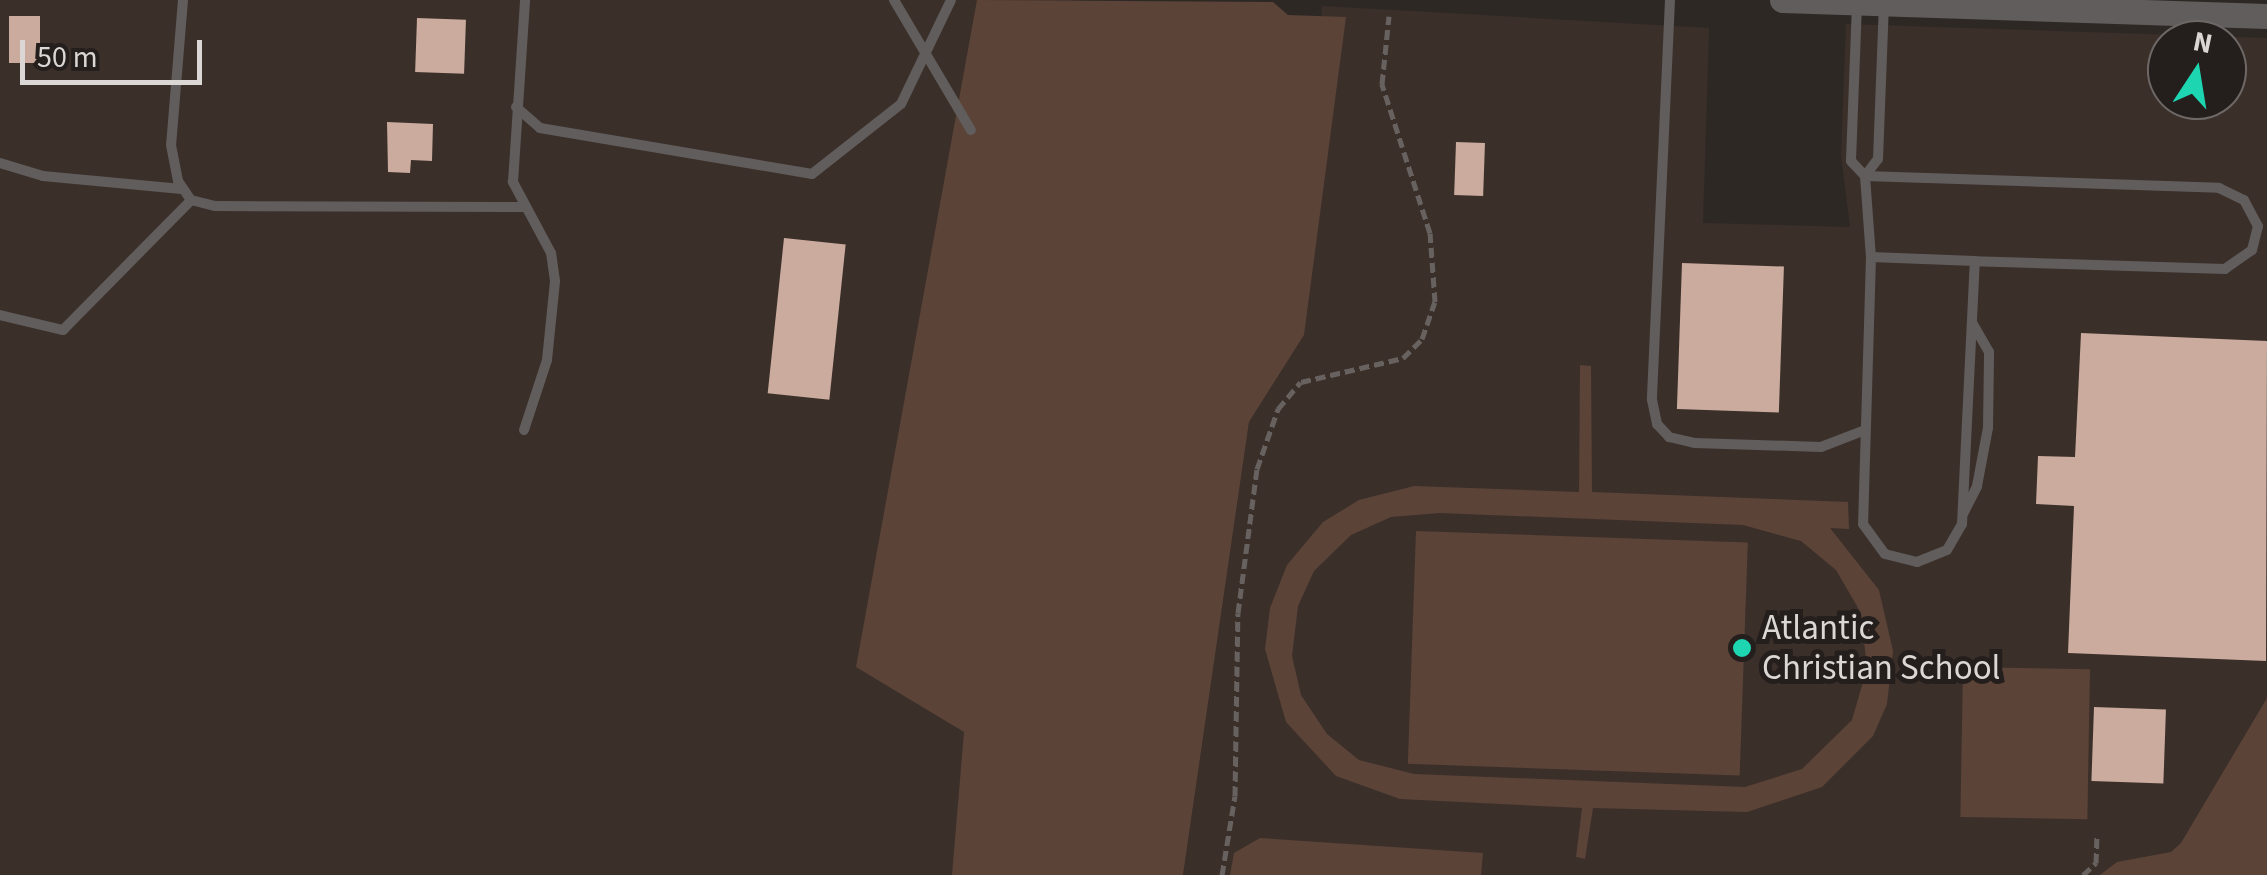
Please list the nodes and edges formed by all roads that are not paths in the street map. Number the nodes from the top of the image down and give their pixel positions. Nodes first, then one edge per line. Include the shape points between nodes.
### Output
1 (183, 0) edge
2 (525, 0) edge
3 (894, 0) edge
4 (951, 0) edge
5 (1670, 0) edge
6 (1782, 0) edge
7 (1857, 2) junction
8 (1884, 3) junction
9 (2267, 16) edge
10 (926, 55) junction
11 (516, 107) junction
12 (971, 130) dead end
13 (0, 163) edge
14 (1865, 176) junction
15 (181, 189) junction
16 (191, 200) junction
17 (525, 207) junction
18 (1870, 257) junction
19 (1975, 261) junction
20 (0, 315) edge
21 (1972, 322) junction
22 (524, 430) dead end
23 (1865, 430) junction
24 (1962, 515) junction

1 - 15 lane via 171,145
2 - 11 lane
3 - 10 lane
4 - 10 lane
5 - 23 lane via 1652,400 1657,424 1681,441 1803,447 1834,445
6 - 7 street
7 - 8 street
7 - 14 lane via 1852,161
8 - 9 street
8 - 14 lane via 1878,160
10 - 11 lane via 902,104 812,174 540,128
10 - 12 lane
11 - 17 lane via 513,182
13 - 15 lane via 43,176
14 - 18 lane
14 - 19 lane via 2219,188 2244,200 2258,226 2249,254 2225,269
15 - 16 lane
16 - 17 lane via 214,206
16 - 20 lane via 63,330
17 - 22 lane via 550,253 555,282 546,360
18 - 19 lane
18 - 23 lane
19 - 21 lane
21 - 24 lane
21 - 24 lane via 1989,352 1988,428 1977,486
23 - 24 lane via 1864,524 1885,554 1911,562 1938,556 1958,537

